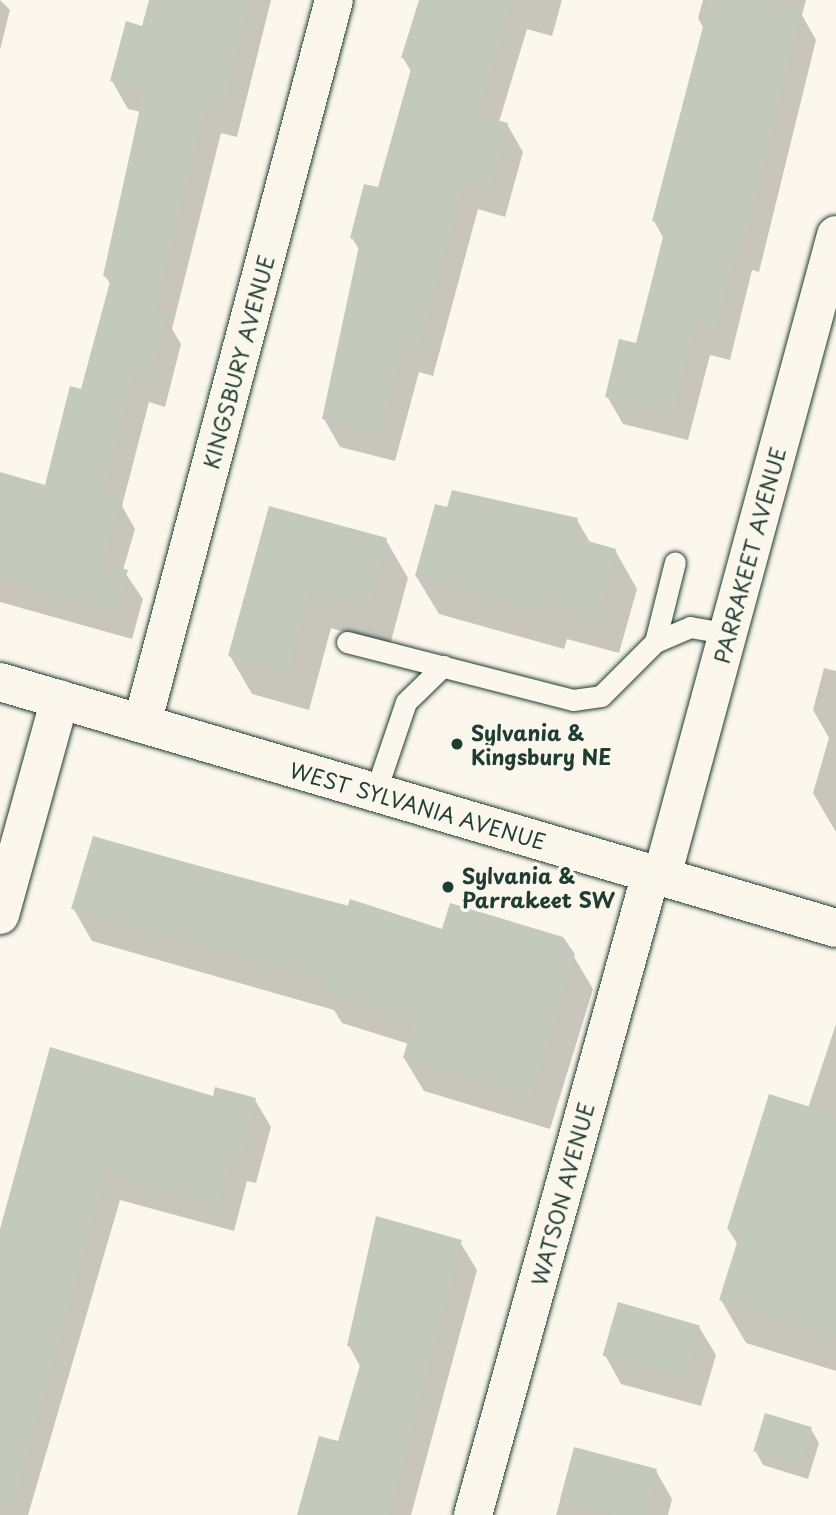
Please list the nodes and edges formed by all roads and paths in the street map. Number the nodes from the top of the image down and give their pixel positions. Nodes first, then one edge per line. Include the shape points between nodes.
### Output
1 (334, 0) edge
2 (836, 235) edge
3 (676, 562) dead end
4 (728, 634) junction
5 (347, 642) dead end
6 (655, 642) junction
7 (443, 666) junction
8 (0, 682) edge
9 (60, 699) junction
10 (142, 724) junction
11 (374, 793) junction
12 (657, 874) junction
13 (0, 915) edge
14 (836, 928) edge
15 (473, 1515) edge

1 - 10 street, KINGSBURY AVENUE
2 - 4 street, PARRAKEET AVENUE
3 - 6 lane
4 - 6 lane via 690,627
4 - 12 street, PARRAKEET AVENUE
5 - 7 lane
6 - 7 lane via 601,696 573,700
7 - 11 lane via 406,702
8 - 9 street, WEST SYLVANIA AVENUE
9 - 10 street, WEST SYLVANIA AVENUE
9 - 13 street
10 - 11 street, WEST SYLVANIA AVENUE
11 - 12 street, WEST SYLVANIA AVENUE
12 - 14 street, WEST SYLVANIA AVENUE
12 - 15 street, WATSON AVENUE

